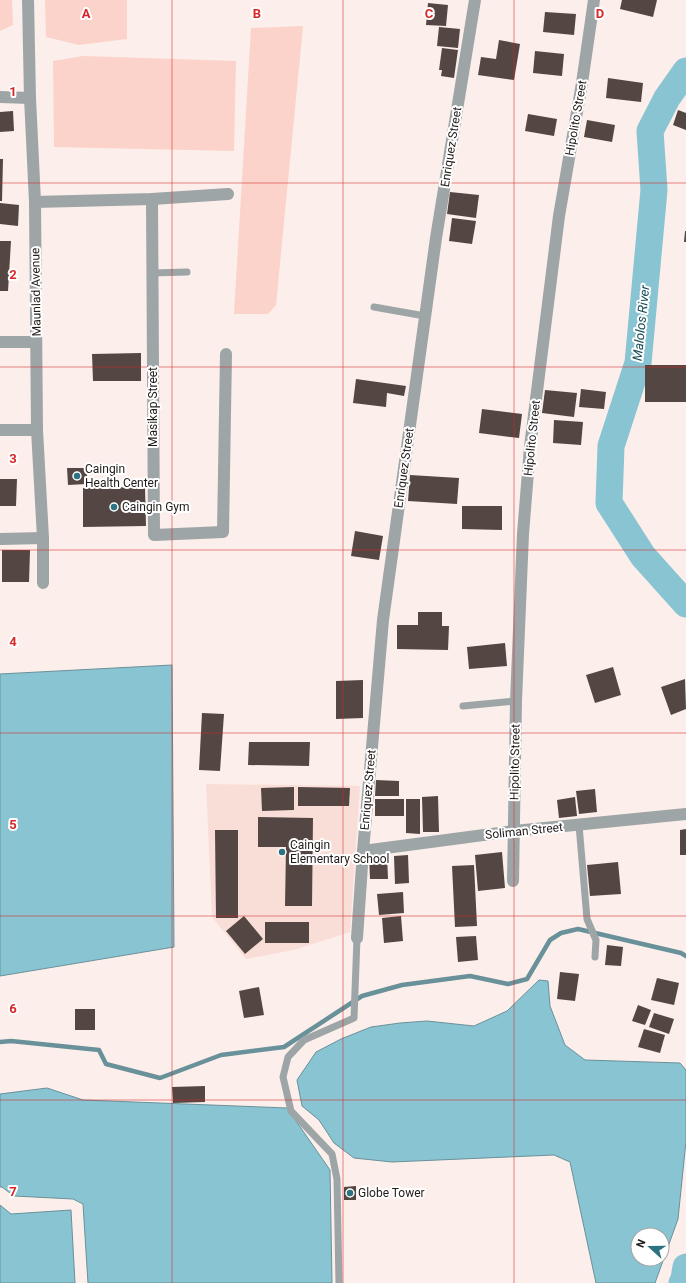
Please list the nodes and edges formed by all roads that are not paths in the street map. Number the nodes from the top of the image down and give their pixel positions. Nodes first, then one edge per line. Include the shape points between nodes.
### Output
1 (28, 0) edge
2 (475, 0) edge
3 (594, 0) edge
4 (0, 96) edge
5 (30, 98) junction
6 (228, 194) dead end
7 (152, 199) junction
8 (35, 202) junction
9 (187, 272) dead end
10 (152, 273) junction
11 (374, 307) dead end
12 (425, 316) junction
13 (0, 342) edge
14 (36, 342) junction
15 (226, 354) dead end
16 (0, 430) edge
17 (37, 430) junction
18 (43, 538) junction
19 (0, 539) edge
20 (43, 583) dead end
21 (516, 701) junction
22 (463, 706) dead end
23 (686, 814) edge
24 (579, 825) junction
25 (514, 831) junction
26 (363, 851) junction
27 (513, 881) dead end
28 (357, 938) joint
29 (595, 957) dead end
30 (339, 1283) edge

1 - 5 street, Maunlad Avenue
2 - 12 street, Enriquez Street
3 - 21 street, Hipolito Street via 558,216 530,447 523,534
4 - 5 street
5 - 8 street, Maunlad Avenue
6 - 7 street
7 - 8 street
7 - 10 street, Masikap Street
8 - 14 street, Maunlad Avenue
9 - 10 lane
10 - 15 street, Masikap Street via 154,536 223,532
11 - 12 lane
12 - 26 street, Enriquez Street via 383,620
13 - 14 street
14 - 17 street, Maunlad Avenue
16 - 17 street
17 - 18 street, Maunlad Avenue
18 - 19 street
18 - 20 street, Maunlad Avenue
21 - 22 lane
21 - 25 street, Hipolito Street
23 - 24 street, Soliman Street
24 - 25 street, Soliman Street
24 - 29 lane via 587,919 596,940
25 - 26 street, Soliman Street
25 - 27 street, Hipolito Street
26 - 28 street, Enriquez Street
28 - 30 lane via 354,1018 304,1040 288,1057 283,1077 291,1111 332,1154 337,1179

